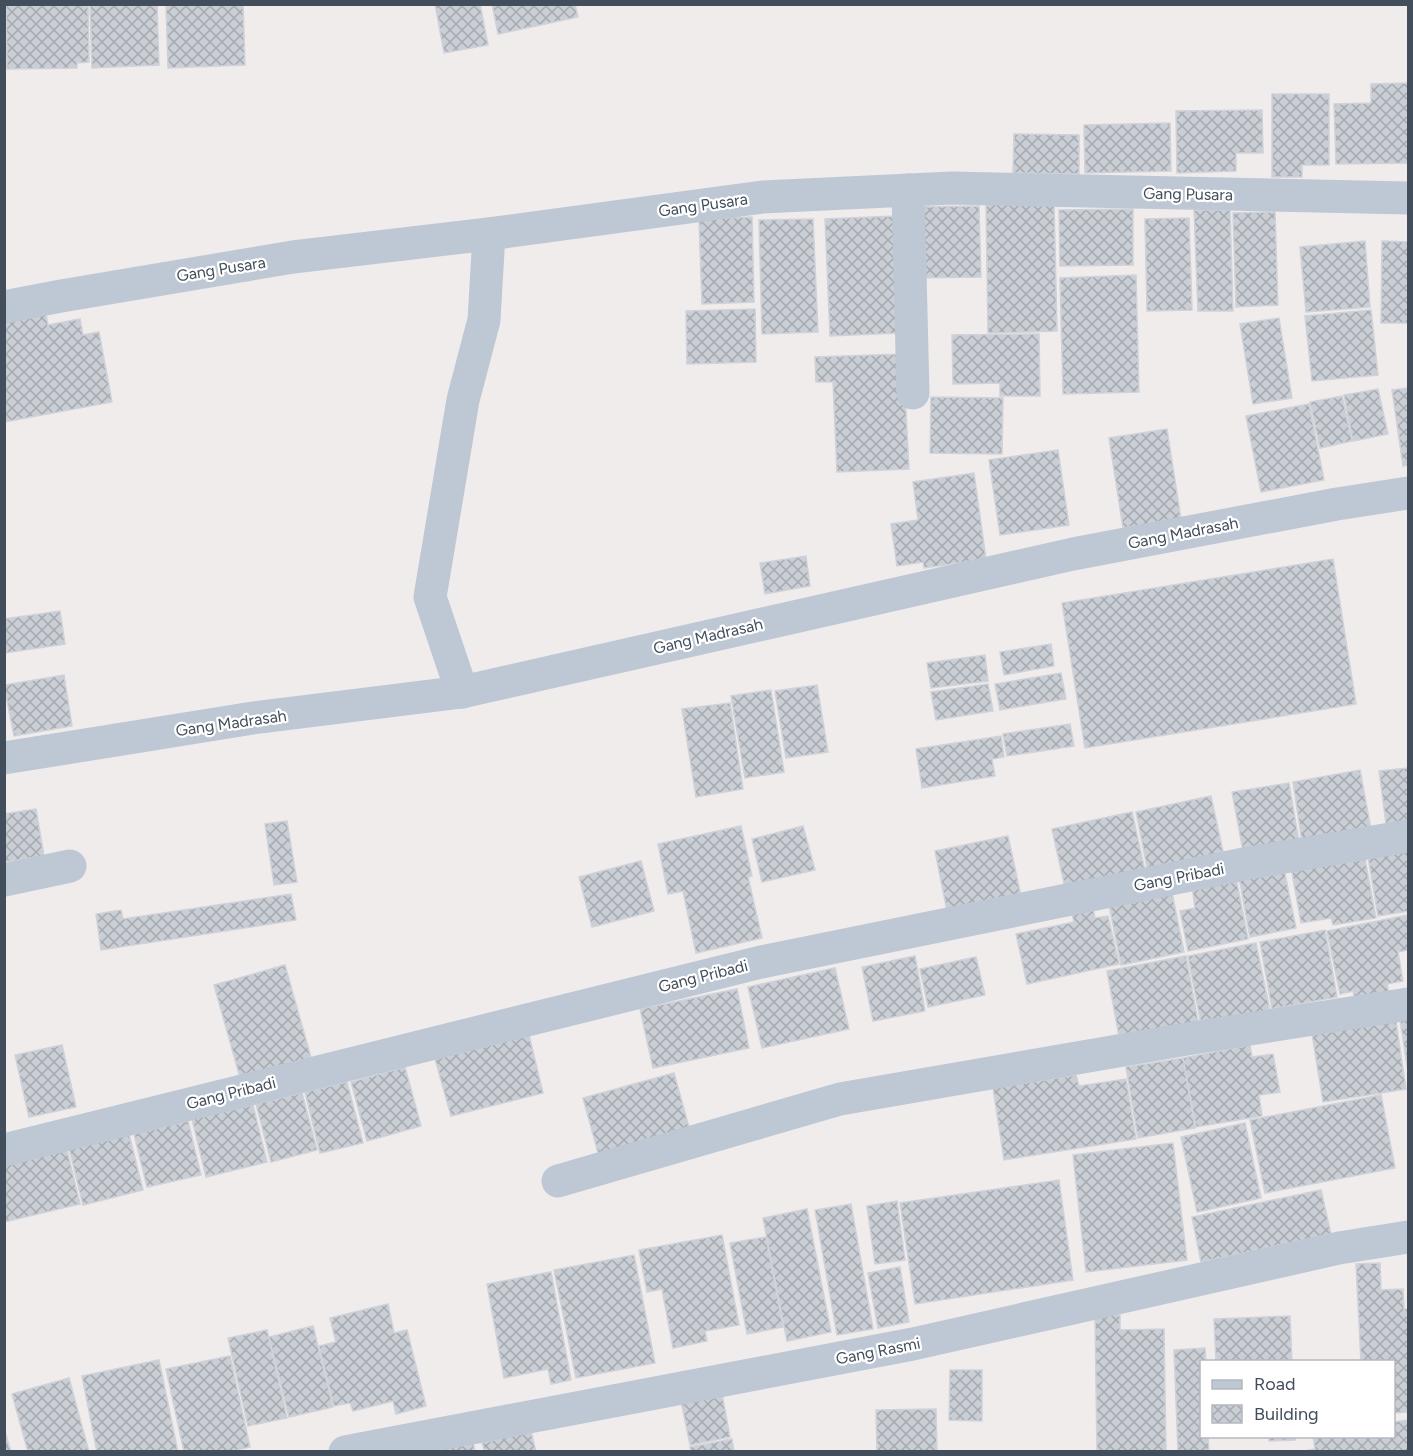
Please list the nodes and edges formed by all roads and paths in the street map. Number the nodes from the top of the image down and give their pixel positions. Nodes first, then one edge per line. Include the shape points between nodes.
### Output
1 (908, 190) junction
2 (1408, 198) edge
3 (489, 234) junction
4 (4, 307) edge
5 (913, 393) dead end
6 (1408, 493) edge
7 (462, 692) junction
8 (4, 758) edge
9 (1408, 836) edge
10 (70, 867) dead end
11 (4, 880) edge
12 (1408, 1004) edge
13 (4, 1150) edge
14 (558, 1181) dead end
15 (1408, 1237) edge
16 (345, 1452) edge

1 - 2 street, Gang Pusara
1 - 3 street, Gang Pusara via 762,197
1 - 5 street
3 - 4 street, Gang Pusara via 293,257
3 - 7 street via 484,320 463,400 430,597
6 - 7 street, Gang Madrasah via 1073,554
7 - 8 street, Gang Madrasah via 253,718
9 - 13 street, Gang Pribadi via 1249,863 761,962
10 - 11 street
12 - 14 street via 840,1099
15 - 16 street, Gang Rasmi via 1339,1248 913,1344

